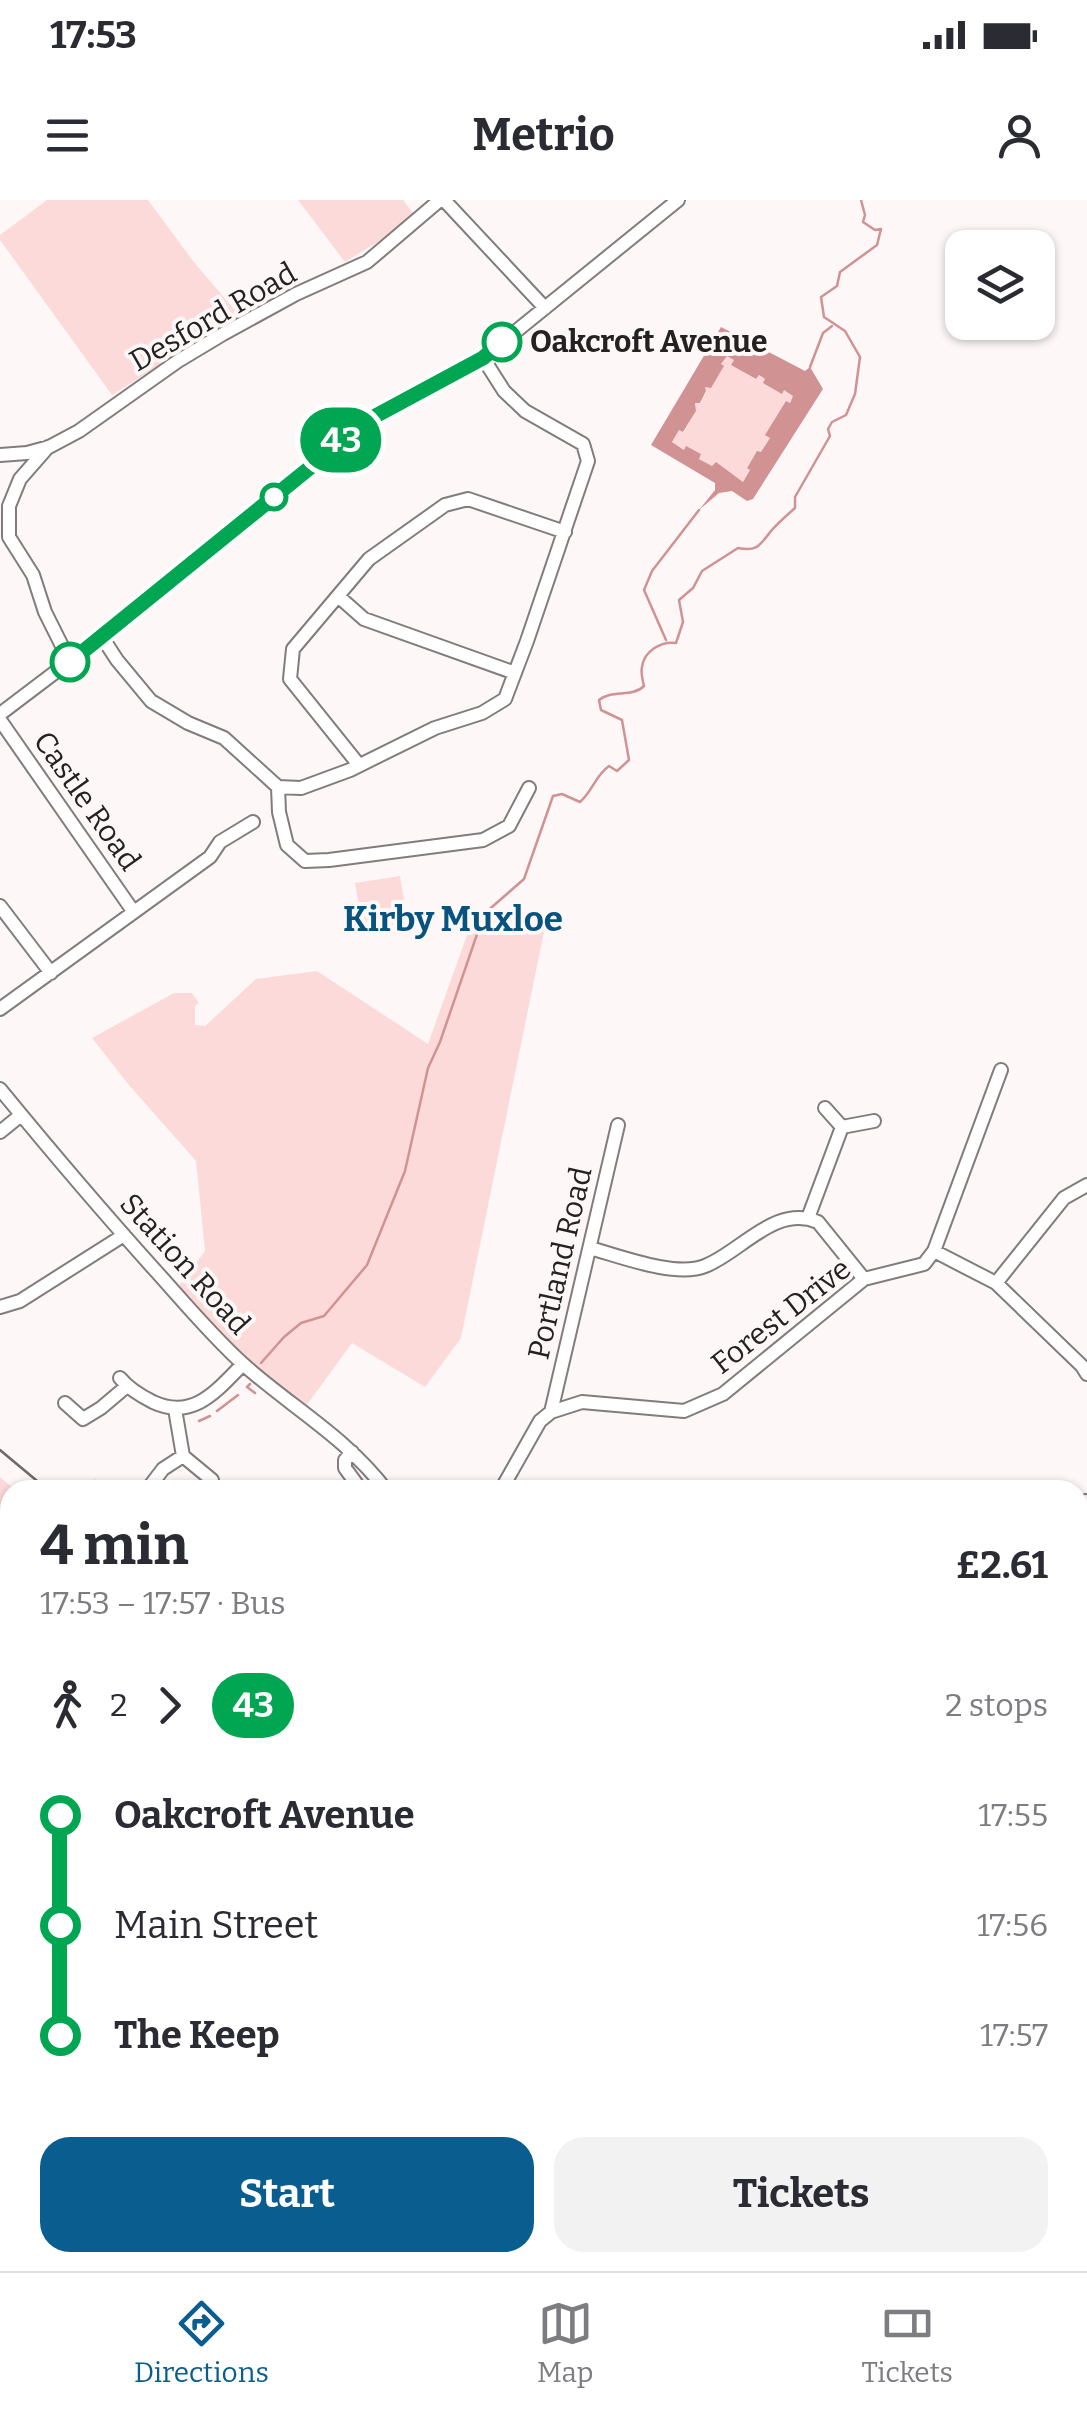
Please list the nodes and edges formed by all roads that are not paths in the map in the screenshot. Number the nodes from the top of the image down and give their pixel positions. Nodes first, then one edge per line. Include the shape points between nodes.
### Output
1 (442, 200) edge
2 (678, 200) edge
3 (545, 308) junction
4 (483, 358) junction
5 (48, 447) junction
6 (2, 455) edge
7 (20, 479) junction
8 (564, 532) junction
9 (338, 596) junction
10 (102, 638) junction
11 (70, 662) junction
12 (515, 672) junction
13 (0, 717) edge
14 (359, 765) junction
15 (278, 786) junction
16 (529, 788) dead end
17 (253, 822) dead end
18 (0, 906) edge
19 (134, 910) junction
20 (50, 973) junction
21 (0, 1009) edge
22 (1001, 1070) dead end
23 (0, 1089) edge
24 (824, 1108) dead end
25 (21, 1114) junction
26 (874, 1120) dead end
27 (618, 1126) dead end
28 (842, 1127) junction
29 (0, 1132) edge
30 (1087, 1185) edge
31 (808, 1218) junction
32 (124, 1235) junction
33 (590, 1248) junction
34 (934, 1251) junction
35 (864, 1279) junction
36 (996, 1283) junction
37 (0, 1306) edge
38 (243, 1364) junction
39 (1085, 1368) edge
40 (65, 1403) dead end
41 (176, 1409) junction
42 (551, 1412) junction
43 (352, 1452) junction
44 (183, 1456) junction
45 (155, 1480) edge
46 (212, 1480) dead end
47 (354, 1480) edge
48 (377, 1480) edge
49 (507, 1480) edge

1 - 3 street
1 - 5 street, Desford Road via 367,262 223,334
2 - 3 street
3 - 4 street
4 - 8 street via 526,411 583,444 588,461
4 - 10 street via 355,427
5 - 6 street, Desford Road
5 - 7 street
6 - 7 street
7 - 11 street via 9,506 9,537 34,575
8 - 9 street via 468,498 445,505 369,559
8 - 12 street
9 - 12 street via 364,619
9 - 14 street via 293,649 290,679
10 - 11 street
10 - 15 street via 151,701 224,738
11 - 13 street
12 - 14 street via 505,700
13 - 19 street, Castle Road
14 - 15 street via 301,788
15 - 16 street via 287,845 305,861 483,840 509,826
17 - 19 street
18 - 20 street
19 - 20 street
20 - 21 street
22 - 34 street
23 - 25 street, Station Road
24 - 28 street
25 - 29 street
25 - 32 street, Station Road
26 - 28 street
27 - 33 street, Portland Road
28 - 31 street
30 - 36 street via 1064,1198
31 - 33 street via 777,1222 703,1268 664,1268
31 - 35 street
32 - 37 street via 20,1302
32 - 38 street, Station Road
33 - 42 street, Portland Road
34 - 35 street, Forest Drive via 924,1264
34 - 36 street
35 - 42 street, Forest Drive via 724,1394 684,1411 582,1402
36 - 39 street
38 - 41 street via 210,1396
38 - 43 street, Station Road
40 - 41 street via 84,1419 124,1382
41 - 44 street
42 - 49 street
43 - 47 street via 345,1468
43 - 48 street, Station Road
44 - 45 street
44 - 46 street

